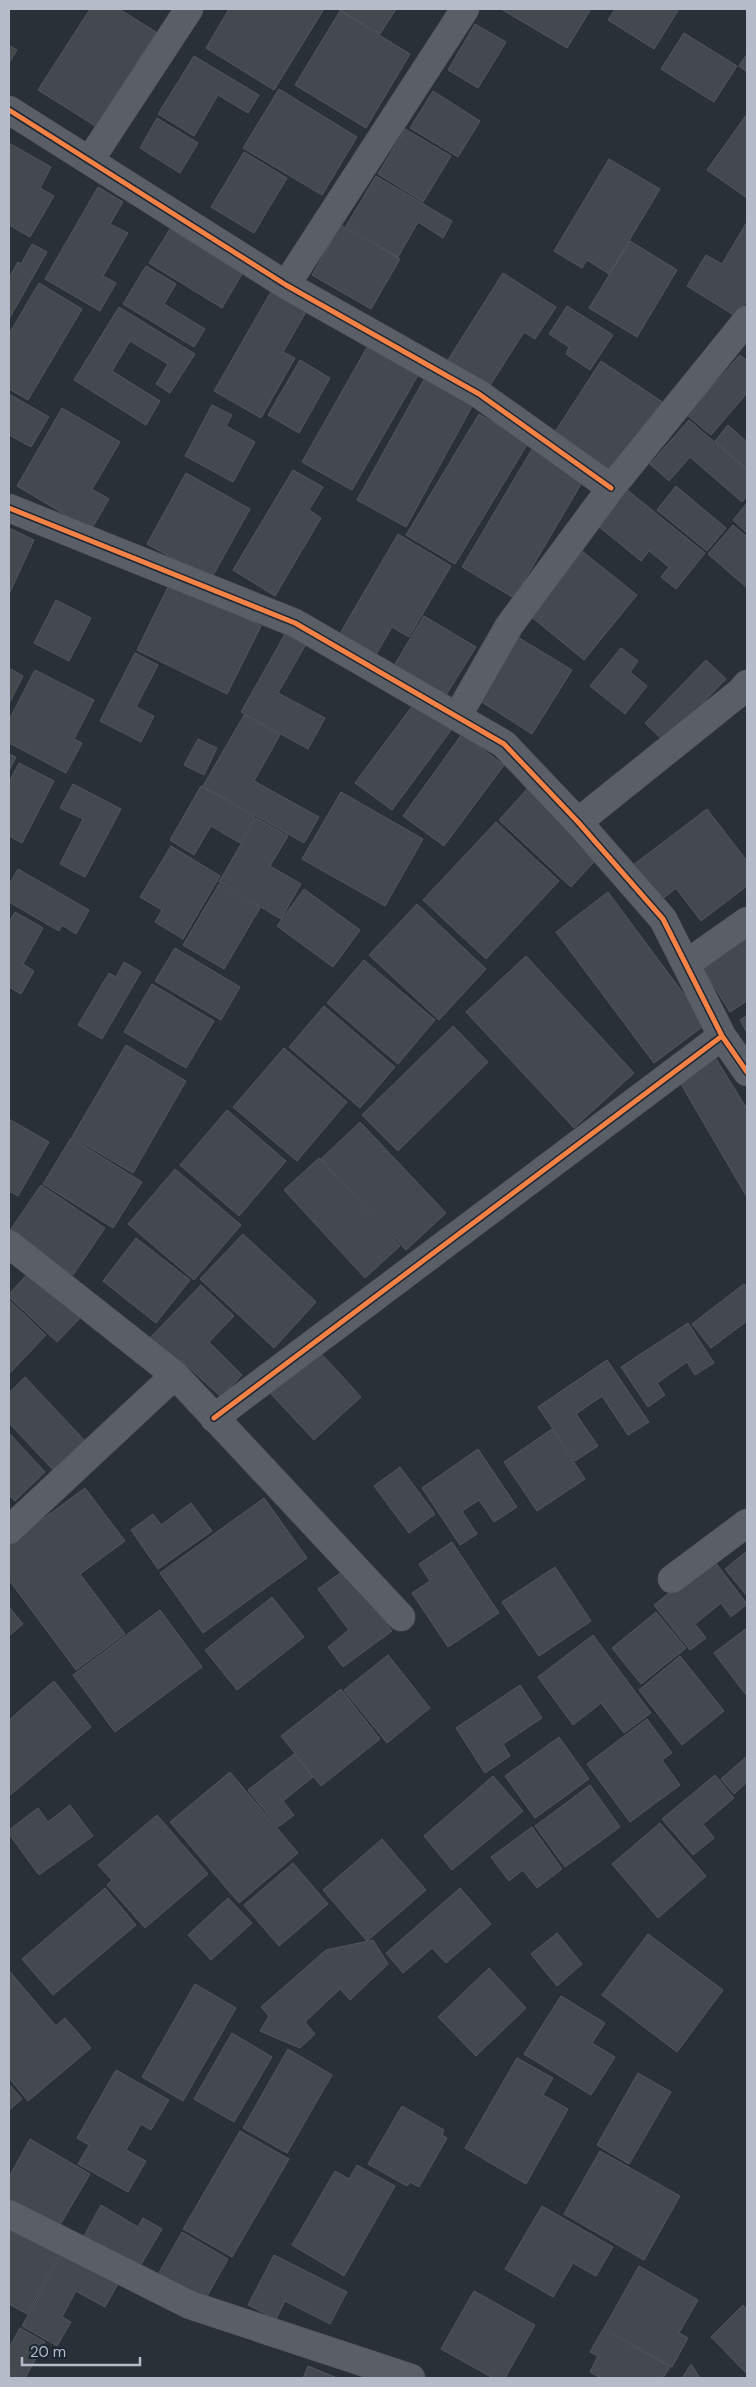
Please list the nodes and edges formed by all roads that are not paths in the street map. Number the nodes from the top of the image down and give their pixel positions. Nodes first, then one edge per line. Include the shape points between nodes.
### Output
1 (189, 9) edge
2 (465, 9) edge
3 (9, 110) edge
4 (90, 160) junction
5 (286, 285) junction
6 (747, 320) edge
7 (611, 488) junction
8 (9, 508) edge
9 (747, 684) edge
10 (457, 717) junction
11 (578, 822) junction
12 (747, 921) edge
13 (686, 964) junction
14 (722, 1036) junction
15 (747, 1072) edge
16 (9, 1244) edge
17 (175, 1375) junction
18 (214, 1418) junction
19 (747, 1523) edge
20 (9, 1530) edge
21 (672, 1578) dead end
22 (401, 1617) dead end
23 (9, 2214) edge
24 (411, 2378) edge

1 - 4 street
2 - 5 street
3 - 4 street
4 - 5 street
5 - 7 street via 478,394
6 - 7 street
7 - 10 street via 509,626
8 - 10 street via 295,623
9 - 11 street
10 - 11 street via 504,744
11 - 13 street via 663,919
12 - 13 street
13 - 14 street
14 - 15 street
14 - 18 street
16 - 17 street
17 - 18 street
17 - 20 street
18 - 22 street
19 - 21 street
23 - 24 street via 190,2305

